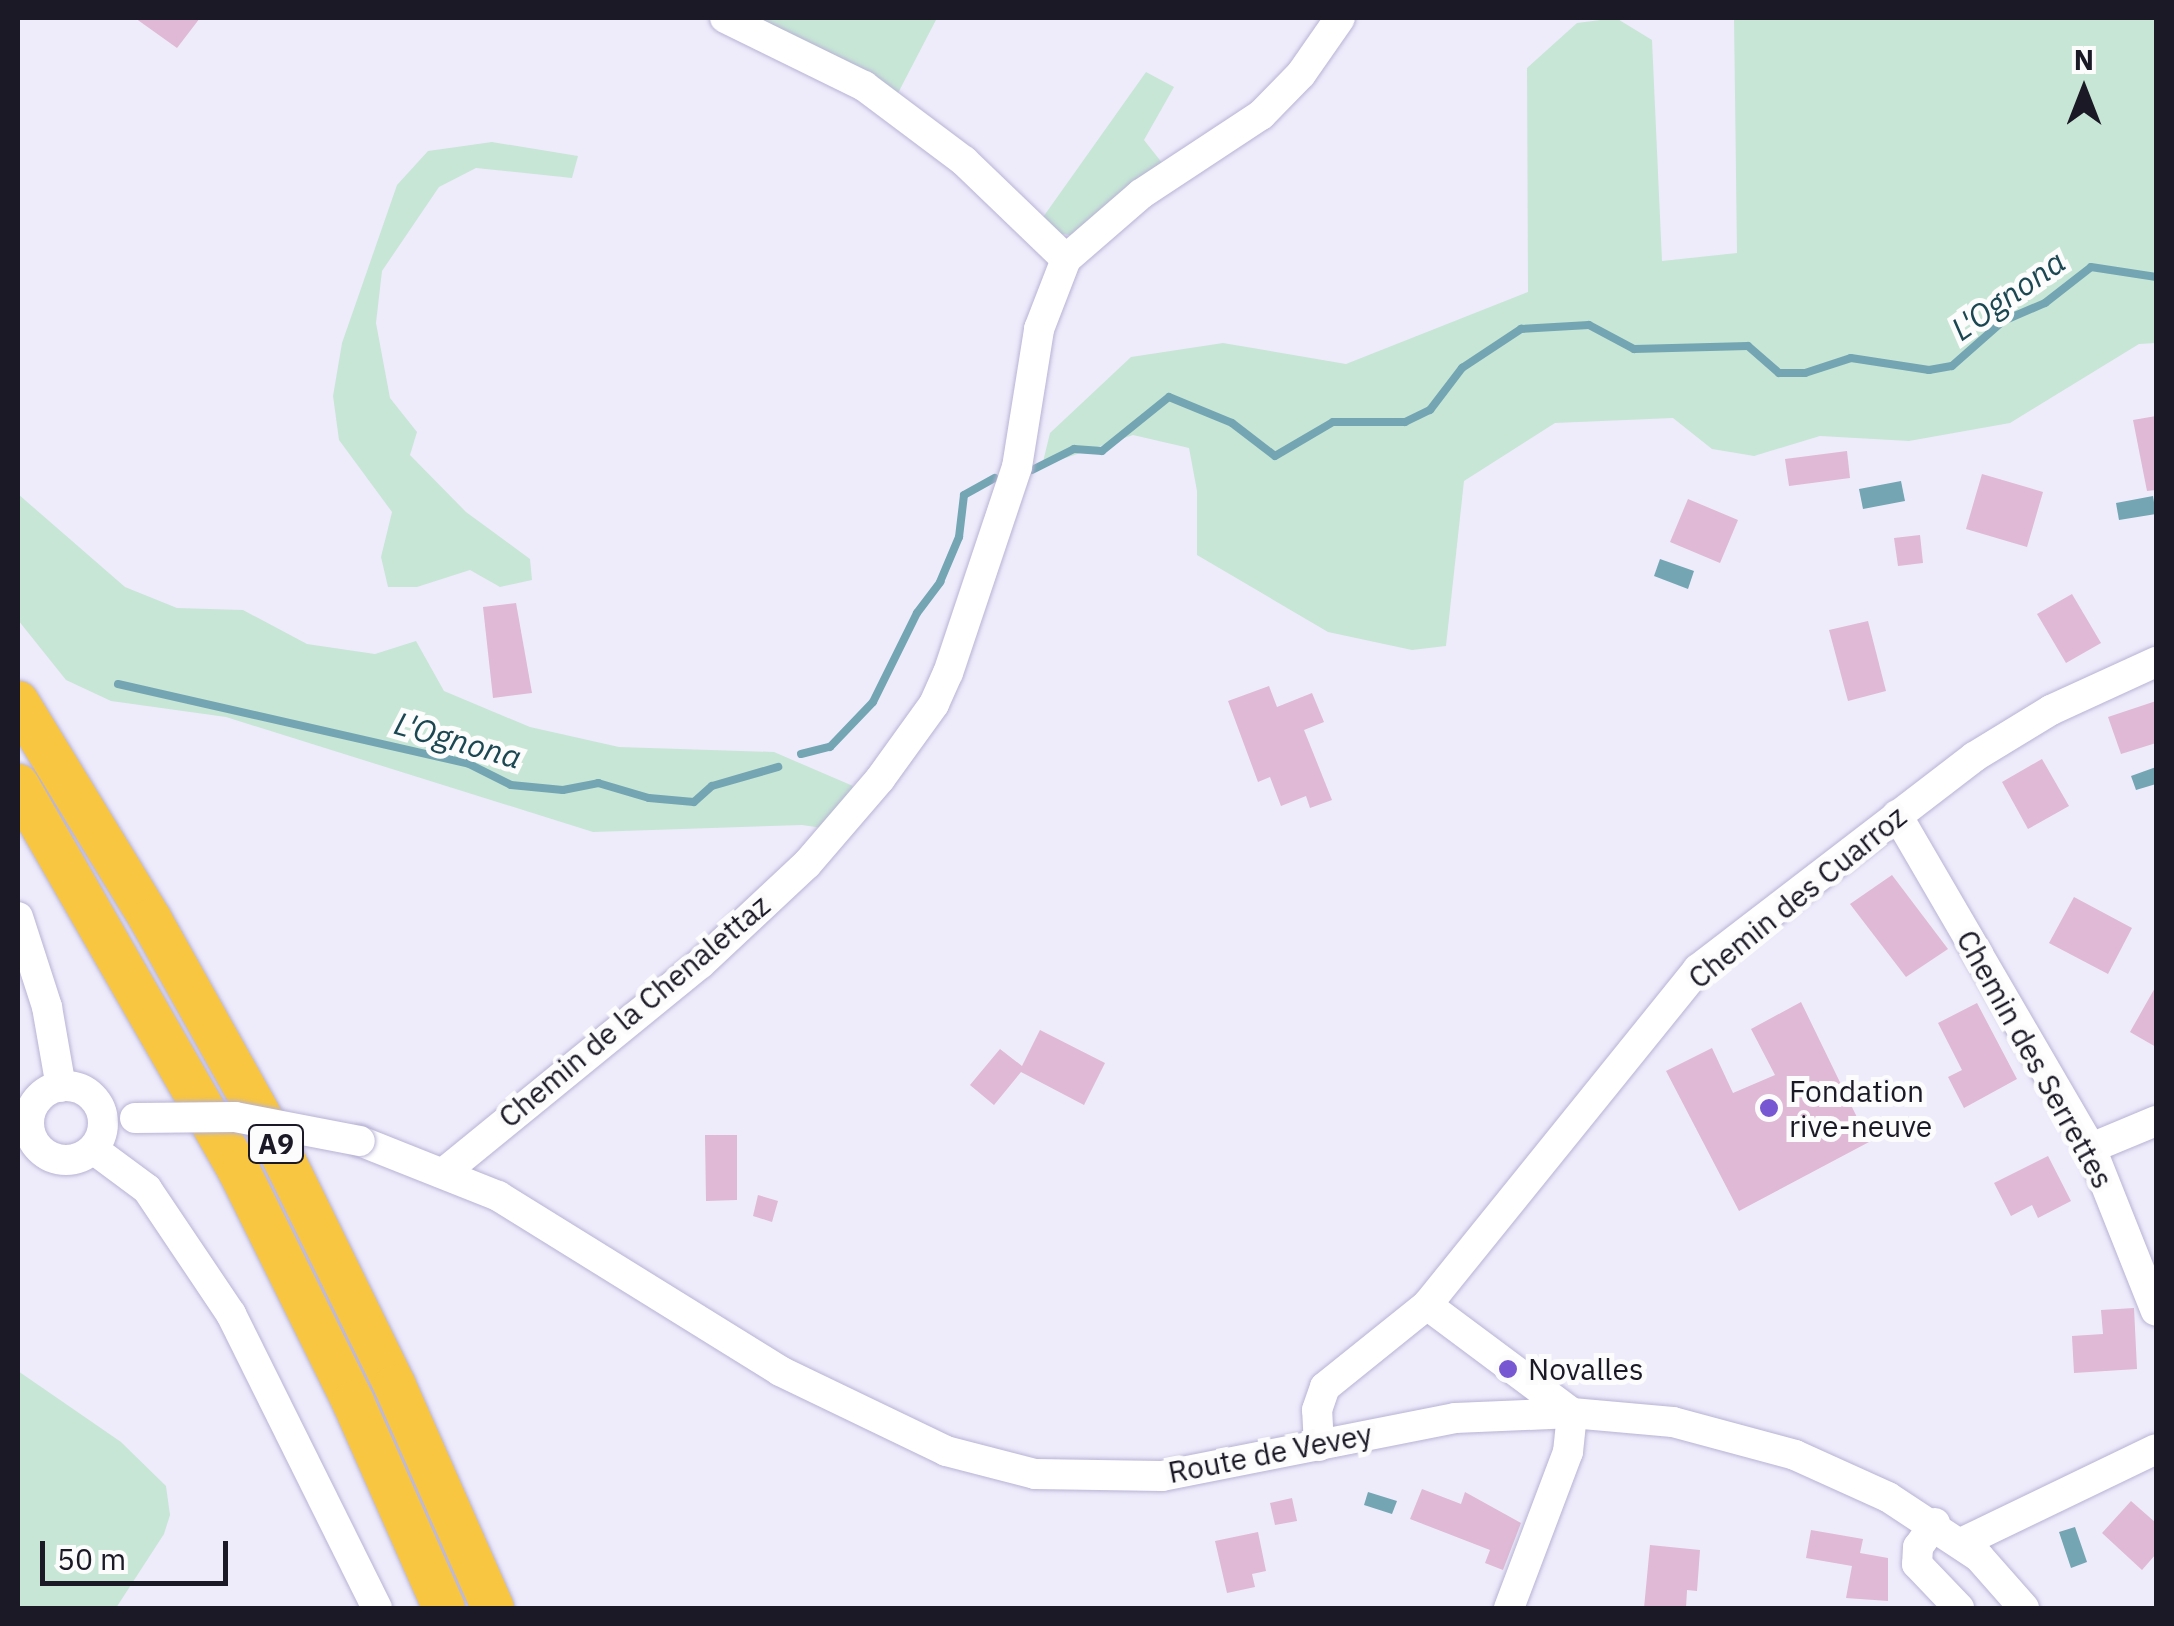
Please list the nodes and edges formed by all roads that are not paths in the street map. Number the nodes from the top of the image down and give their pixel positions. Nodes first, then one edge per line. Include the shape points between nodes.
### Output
1 (725, 18) edge
2 (1340, 18) edge
3 (1066, 259) junction
4 (2156, 662) edge
5 (18, 702) edge
6 (18, 786) edge
7 (1897, 815) junction
8 (18, 917) edge
9 (61, 1086) junction
10 (2156, 1121) edge
11 (98, 1135) junction
12 (25, 1140) edge
13 (2091, 1148) junction
14 (446, 1171) junction
15 (1427, 1305) junction
16 (2156, 1311) edge
17 (1572, 1413) junction
18 (1318, 1446) junction
19 (2156, 1449) edge
20 (1935, 1523) junction
21 (1960, 1543) junction
22 (377, 1608) edge
23 (444, 1608) edge
24 (493, 1608) edge
25 (1509, 1608) edge
26 (1959, 1608) edge
27 (2024, 1608) edge

1 - 3 street via 864,86 964,161
2 - 3 street, Chemin de la Chenalettaz via 1301,74 1261,115 1140,194
3 - 14 street, Chemin de la Chenalettaz via 1039,330 1005,507 948,672 918,729 807,864 754,914
4 - 7 street, Chemin des Cuarroz via 2051,710
5 - 24 highway, A9 via 151,920 281,1153
6 - 23 highway, A9 via 239,1171 354,1402
7 - 13 street, Chemin des Serrettes
7 - 15 street, Chemin des Cuarroz via 1698,969
8 - 9 street via 47,1007
9 - 11 street via 90,1094
9 - 12 street via 38,1100
10 - 13 street
11 - 12 street via 65,1160
11 - 14 street, Route de Vevey, bridge via 136,1118 234,1117 360,1141
11 - 22 street via 147,1189 231,1314
13 - 16 street, Chemin des Serrettes
14 - 18 street, Route de Vevey via 498,1196 780,1371 946,1450 1035,1474 1098,1478 1228,1468
15 - 17 street
15 - 18 street, Chemin des Cuarroz via 1325,1387 1316,1410
17 - 18 street, Route de Vevey via 1455,1418
17 - 20 street, Route de Vevey via 1673,1422 1762,1444 1848,1476
17 - 25 street via 1568,1452
19 - 21 street
20 - 21 street, Route de Vevey
20 - 26 street via 1918,1547 1917,1564
21 - 27 street, Route de Vevey

